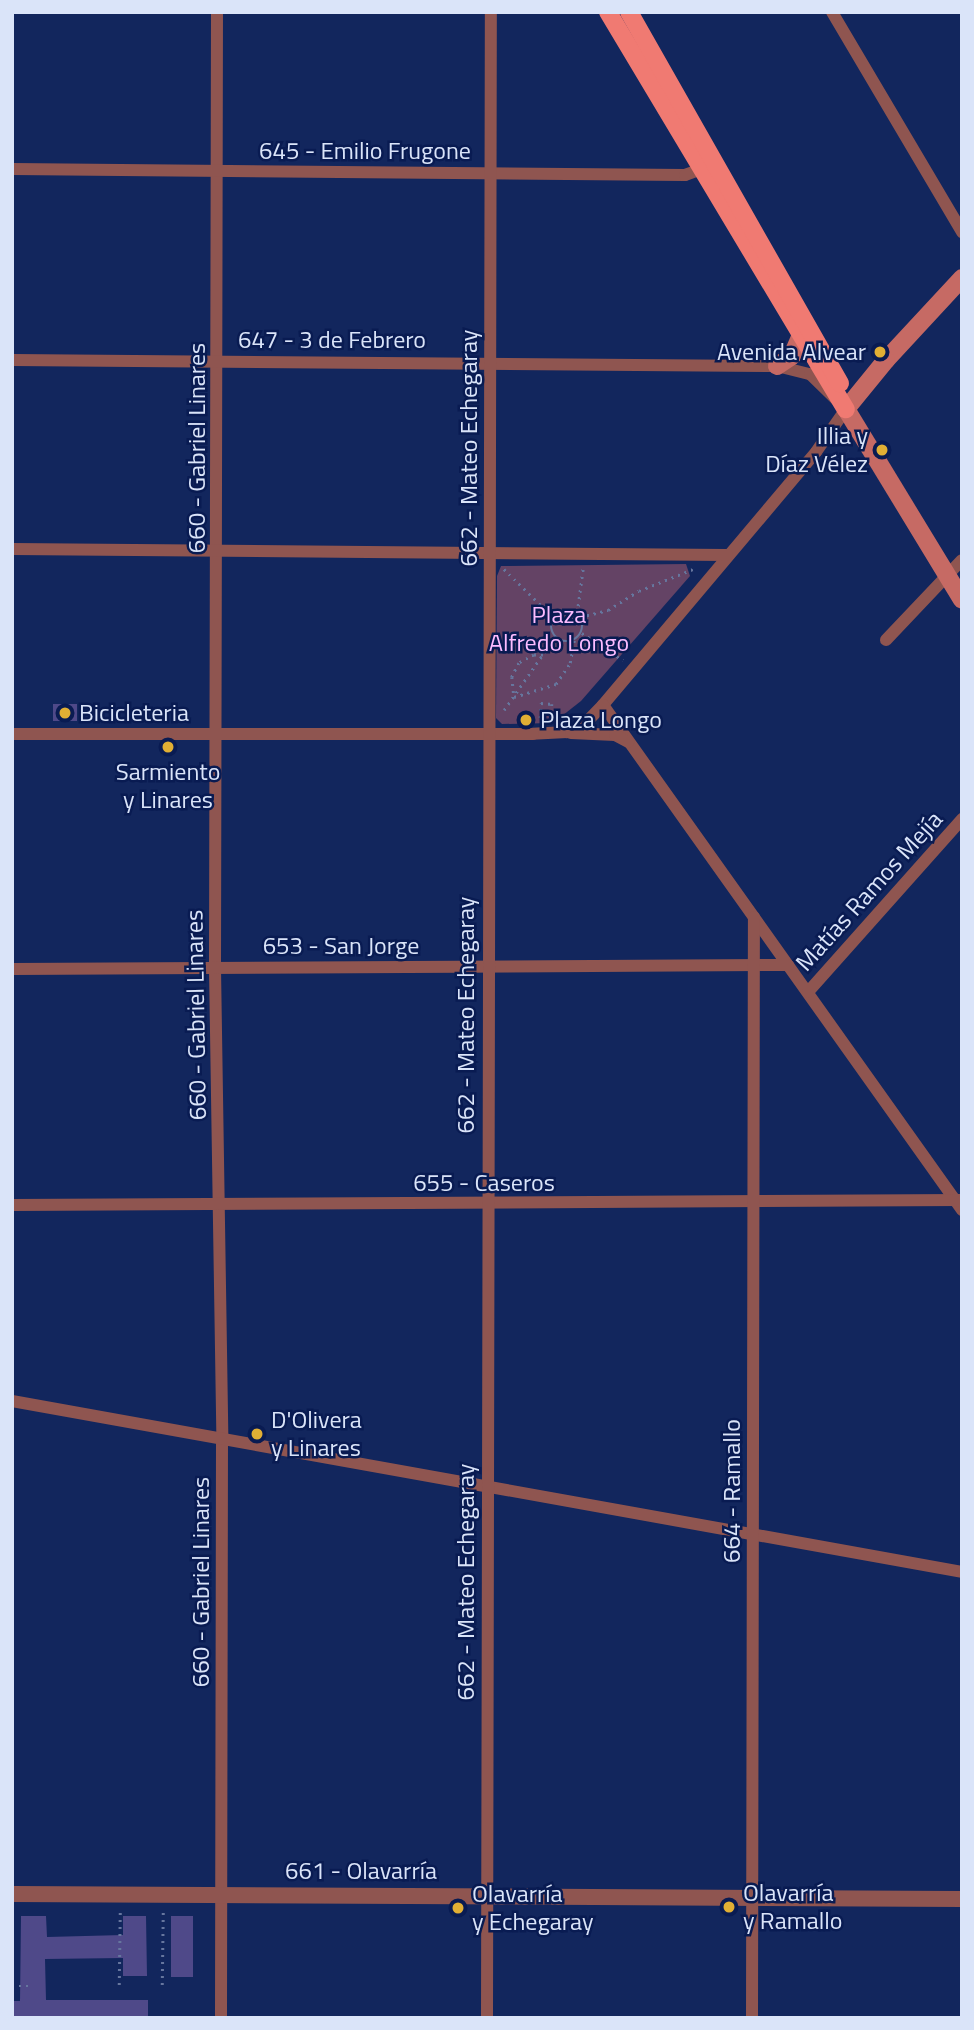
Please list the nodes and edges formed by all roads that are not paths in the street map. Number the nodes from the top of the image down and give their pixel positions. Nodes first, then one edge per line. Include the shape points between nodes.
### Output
1 (218, 12) edge
2 (491, 12) edge
3 (608, 12) edge
4 (629, 12) edge
5 (832, 12) edge
6 (709, 166) junction
7 (12, 169) edge
8 (219, 171) junction
9 (490, 173) junction
10 (962, 232) edge
11 (962, 278) edge
12 (800, 337) junction
13 (12, 360) edge
14 (219, 361) junction
15 (490, 362) junction
16 (777, 366) junction
17 (846, 409) junction
18 (12, 549) edge
19 (217, 550) junction
20 (490, 555) junction
21 (727, 555) junction
22 (962, 560) edge
23 (946, 577) junction
24 (962, 600) edge
25 (886, 640) dead end
26 (603, 705) junction
27 (567, 732) junction
28 (487, 733) junction
29 (12, 734) edge
30 (217, 734) junction
31 (629, 743) junction
32 (962, 819) edge
33 (754, 918) junction
34 (754, 964) junction
35 (788, 965) junction
36 (487, 966) junction
37 (215, 968) junction
38 (12, 969) edge
39 (808, 992) junction
40 (754, 1202) junction
41 (486, 1204) junction
42 (960, 1204) edge
43 (12, 1205) edge
44 (220, 1205) junction
45 (12, 1401) edge
46 (222, 1438) junction
47 (486, 1485) junction
48 (753, 1534) junction
49 (962, 1572) edge
50 (12, 1894) edge
51 (222, 1894) junction
52 (487, 1894) junction
53 (752, 1896) junction
54 (962, 1899) edge
55 (221, 2018) edge
56 (487, 2018) edge
57 (752, 2018) edge

1 - 8 street, 660 - Gabriel Linares
2 - 9 street, 662 - Mateo Echegaray
3 - 6 main road
4 - 6 main road
5 - 10 street
6 - 9 street, 645 - Emilio Frugone via 685,175
6 - 12 main road
6 - 17 main road via 826,354
7 - 8 street, 645 - Emilio Frugone
8 - 9 street, 645 - Emilio Frugone
8 - 14 street, 660 - Gabriel Linares
9 - 15 street, 662 - Mateo Echegaray
11 - 17 main road
12 - 16 main road via 792,356
12 - 17 main road
13 - 14 street, 647 - 3 de Febrero
14 - 15 street, 647 - 3 de Febrero
14 - 19 street, 660 - Gabriel Linares
15 - 16 street, 647 - 3 de Febrero
15 - 20 street, 662 - Mateo Echegaray
16 - 17 street, 647 - 3 de Febrero via 810,374
17 - 21 street via 816,452
17 - 23 main road
18 - 19 street
19 - 20 street
19 - 30 street, 660 - Gabriel Linares
20 - 21 street
20 - 28 street, 662 - Mateo Echegaray
21 - 26 street
22 - 23 street
23 - 24 main road
23 - 25 street
26 - 27 street via 581,727
26 - 31 street
27 - 28 street
27 - 31 street via 615,735
28 - 30 street
28 - 36 street, 662 - Mateo Echegaray
29 - 30 street
30 - 37 street, 660 - Gabriel Linares
31 - 33 street
32 - 39 street, Matías Ramos Mejía
33 - 34 street, 664 - Ramallo
33 - 35 street
34 - 35 street
34 - 36 street, 653 - San Jorge
34 - 40 street, 664 - Ramallo
35 - 39 street
36 - 37 street, 653 - San Jorge
36 - 41 street, 662 - Mateo Echegaray
37 - 38 street, 653 - San Jorge
37 - 44 street, 660 - Gabriel Linares
39 - 42 street
40 - 41 street, 655 - Caseros
40 - 42 street, 655 - Caseros
40 - 48 street, 664 - Ramallo
41 - 44 street, 655 - Caseros
41 - 47 street, 662 - Mateo Echegaray
43 - 44 street, 655 - Caseros
44 - 46 street, 660 - Gabriel Linares
45 - 46 street
46 - 47 street
46 - 51 street, 660 - Gabriel Linares
47 - 48 street
47 - 52 street, 662 - Mateo Echegaray
48 - 49 street
48 - 53 street, 664 - Ramallo
50 - 51 street, 661 - Olavarría
51 - 52 street, 661 - Olavarría
51 - 55 street, 660 - Gabriel Linares
52 - 53 street, 661 - Olavarría
52 - 56 street, 662 - Mateo Echegaray
53 - 54 street, 661 - Olavarría
53 - 57 street, 664 - Ramallo

